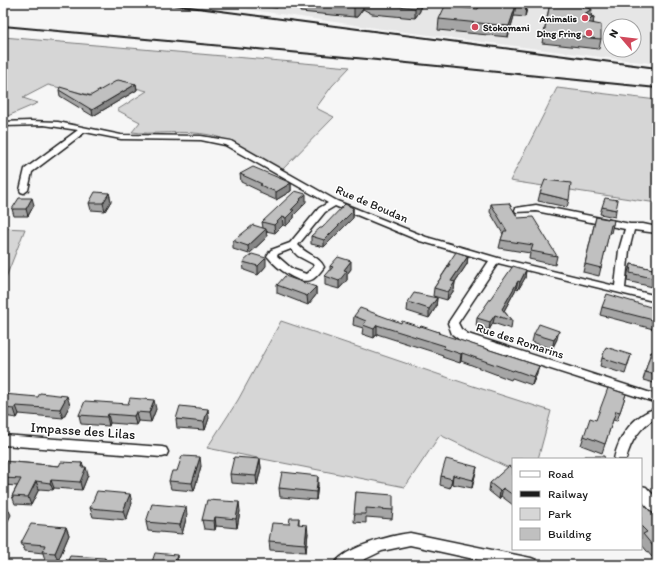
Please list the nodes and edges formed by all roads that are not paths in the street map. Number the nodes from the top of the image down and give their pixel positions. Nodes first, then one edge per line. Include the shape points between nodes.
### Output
1 (3, 124) edge
2 (84, 129) junction
3 (24, 190) dead end
4 (334, 203) junction
5 (519, 210) dead end
6 (630, 227) junction
7 (657, 230) edge
8 (293, 245) dead end
9 (495, 260) junction
10 (619, 291) junction
11 (657, 299) edge
12 (657, 399) edge
13 (657, 412) edge
14 (3, 440) edge
15 (162, 452) dead end
16 (620, 458) edge
17 (642, 492) edge
18 (657, 508) edge
19 (341, 565) edge
20 (531, 565) edge

1 - 2 street, Rue de Boudan via 58,124
2 - 3 street via 28,170
2 - 4 street, Rue de Boudan via 121,137 197,137 228,142
4 - 8 street via 322,210
4 - 9 street, Rue de Boudan via 423,239
5 - 6 street via 536,208
6 - 7 street
6 - 10 street via 625,241
9 - 10 street, Rue de Boudan
9 - 12 street, Rue des Romarins via 453,323 456,331 464,337
10 - 11 street, Rue de Boudan
13 - 16 street via 633,429 624,442
14 - 15 street, Impasse des Lilas
17 - 18 street
19 - 20 street via 361,552 392,541 410,539

